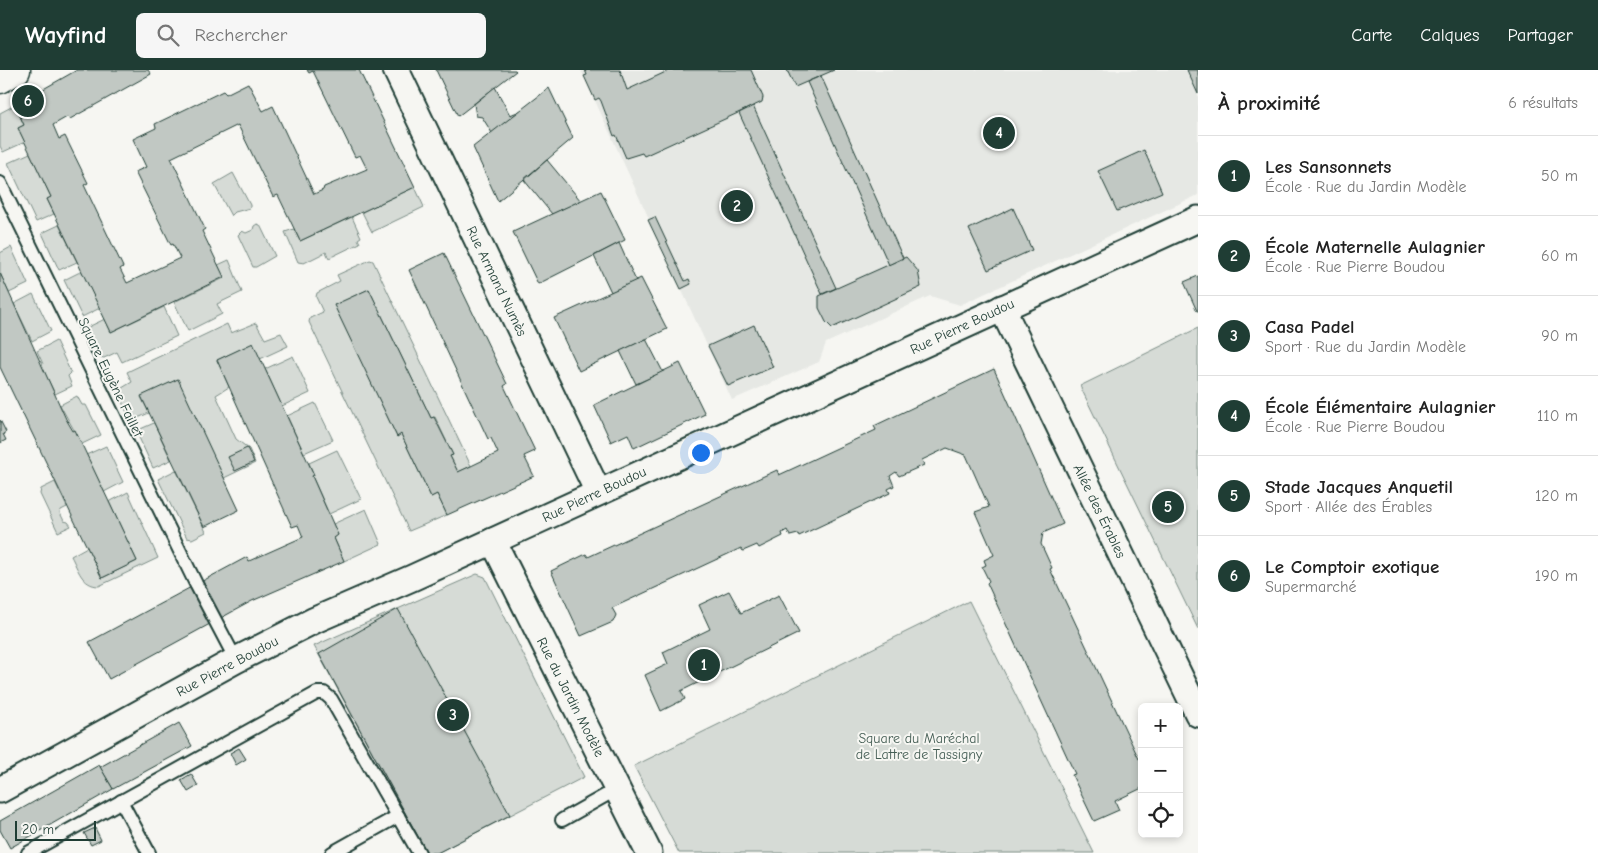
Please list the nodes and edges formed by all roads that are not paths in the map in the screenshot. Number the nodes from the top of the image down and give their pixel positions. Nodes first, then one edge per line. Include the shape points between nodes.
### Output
1 (16, 70) edge
2 (396, 70) edge
3 (0, 79) edge
4 (0, 183) edge
5 (1198, 219) edge
6 (1002, 308) junction
7 (598, 492) junction
8 (493, 541) junction
9 (236, 660) junction
10 (1198, 714) edge
11 (0, 790) edge
12 (617, 790) junction
13 (121, 801) junction
14 (398, 816) junction
15 (562, 820) dead end
16 (28, 853) edge
17 (149, 853) edge
18 (332, 853) edge
19 (419, 853) edge
20 (649, 853) edge

1 - 3 main road
2 - 7 street, Rue Armand Numès
4 - 9 lane, Square Eugène Faillet
5 - 6 street, Rue Pierre Boudou
6 - 7 street, Rue Pierre Boudou
6 - 10 street, Allée des Érables
7 - 8 street, Rue Pierre Boudou
8 - 9 street, Rue Pierre Boudou via 315,620
8 - 12 street, Rue du Jardin Modèle
9 - 11 street, Rue Pierre Boudou
12 - 15 lane
12 - 20 street, Rue du Jardin Modèle
13 - 14 lane via 317,692 331,699
13 - 16 lane
13 - 17 lane
14 - 18 lane
14 - 19 lane

